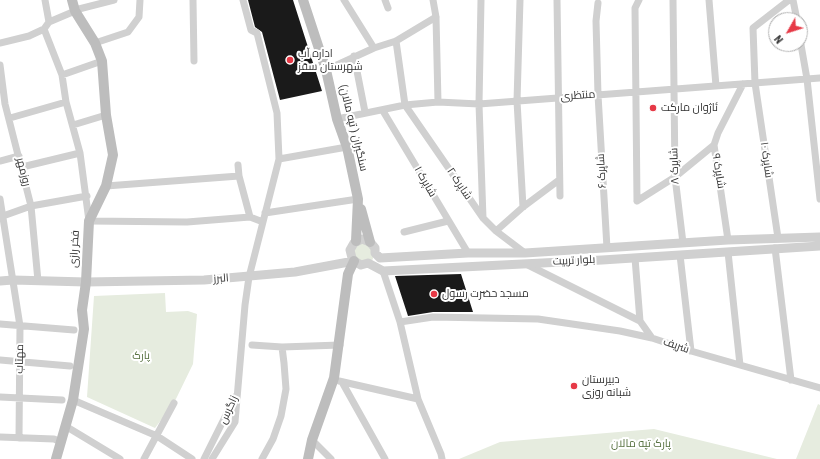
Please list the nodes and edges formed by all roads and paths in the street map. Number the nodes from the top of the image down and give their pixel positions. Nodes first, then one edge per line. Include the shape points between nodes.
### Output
1 (45, 0) edge
2 (72, 0) edge
3 (114, 0) edge
4 (140, 0) edge
5 (192, 0) edge
6 (243, 0) edge
7 (303, 0) edge
8 (344, 0) edge
9 (385, 0) edge
10 (433, 0) edge
11 (481, 0) edge
12 (520, 0) edge
13 (557, 0) edge
14 (639, 0) edge
15 (673, 0) edge
16 (709, 0) edge
17 (789, 0) edge
18 (793, 0) edge
19 (598, 1) edge
20 (388, 8) dead end
21 (75, 11) junction
22 (795, 12) edge
23 (436, 17) junction
24 (49, 22) junction
25 (44, 29) junction
26 (396, 41) junction
27 (0, 43) edge
28 (95, 43) junction
29 (374, 48) junction
30 (802, 52) edge
31 (354, 56) junction
32 (102, 61) junction
33 (194, 61) dead end
34 (0, 65) edge
35 (326, 70) junction
36 (62, 75) junction
37 (820, 78) edge
38 (807, 79) junction
39 (755, 83) junction
40 (743, 84) junction
41 (716, 86) junction
42 (675, 89) junction
43 (636, 92) junction
44 (598, 95) junction
45 (557, 98) junction
46 (517, 101) junction
47 (66, 102) junction
48 (438, 102) junction
49 (2, 104) edge
50 (479, 104) junction
51 (405, 105) junction
52 (383, 111) junction
53 (365, 112) junction
54 (106, 115) junction
55 (10, 118) junction
56 (337, 119) junction
57 (73, 124) junction
58 (714, 145) junction
59 (347, 147) junction
60 (80, 153) junction
61 (19, 156) junction
62 (279, 159) junction
63 (0, 161) edge
64 (238, 165) dead end
65 (22, 167) junction
66 (239, 176) junction
67 (674, 177) junction
68 (559, 180) junction
69 (106, 186) junction
70 (87, 196) junction
71 (560, 196) dead end
72 (0, 199) edge
73 (358, 199) junction
74 (820, 199) edge
75 (31, 206) junction
76 (523, 207) junction
77 (265, 213) junction
78 (3, 216) junction
79 (250, 217) junction
80 (483, 218) junction
81 (89, 221) junction
82 (448, 221) junction
83 (263, 222) junction
84 (496, 231) junction
85 (404, 232) dead end
86 (820, 237) edge
87 (778, 238) junction
88 (728, 240) junction
89 (356, 241) junction
90 (370, 242) junction
91 (683, 243) junction
92 (820, 246) edge
93 (606, 248) junction
94 (775, 248) junction
95 (728, 252) junction
96 (468, 253) junction
97 (524, 253) junction
98 (375, 254) junction
99 (680, 255) junction
100 (635, 258) junction
101 (354, 261) junction
102 (368, 264) junction
103 (526, 264) junction
104 (383, 272) junction
105 (249, 277) junction
106 (13, 280) junction
107 (0, 281) edge
108 (38, 281) junction
109 (86, 282) junction
110 (640, 320) junction
111 (400, 322) junction
112 (0, 324) edge
113 (20, 326) junction
114 (74, 330) dead end
115 (652, 338) junction
116 (252, 345) dead end
117 (340, 345) junction
118 (282, 347) junction
119 (691, 351) junction
120 (0, 360) edge
121 (20, 362) junction
122 (70, 366) dead end
123 (740, 366) junction
124 (338, 380) junction
125 (791, 380) junction
126 (239, 388) junction
127 (820, 388) edge
128 (0, 397) edge
129 (19, 397) junction
130 (418, 399) junction
131 (62, 400) dead end
132 (73, 400) junction
133 (174, 403) dead end
134 (67, 427) junction
135 (157, 436) junction
136 (0, 437) edge
137 (19, 438) junction
138 (312, 440) junction
139 (61, 442) junction
140 (56, 459) edge
141 (120, 459) edge
142 (144, 459) edge
143 (192, 459) edge
144 (204, 459) edge
145 (212, 459) edge
146 (262, 459) edge
147 (308, 459) edge
148 (331, 459) edge
149 (385, 459) edge
150 (442, 459) edge

1 - 24 street
2 - 21 main road, فخر رازی
3 - 21 street
4 - 28 street via 139,17 128,32
5 - 33 street
6 - 62 street via 251,30 257,33 277,113
7 - 35 main road, سنگبران ( تپه مالان)
8 - 29 street
9 - 20 street
10 - 23 street
11 - 50 street
12 - 46 street
13 - 45 street
14 - 43 street via 635,8
15 - 42 street, شاپرک ۸
16 - 41 street
17 - 39 street, شاپرک ۱۰ via 753,28
18 - 22 street
19 - 44 street, شاپرک ۶
21 - 24 street
21 - 28 main road, فخر رازی
23 - 26 street
23 - 48 street
24 - 25 street
25 - 27 street via 29,36
25 - 36 street
26 - 29 street
26 - 51 street
28 - 32 main road, فخر رازی
29 - 31 street
30 - 38 street
31 - 35 street
31 - 53 street
32 - 36 street
32 - 54 main road, فخر رازی
34 - 49 street, روزمهر
35 - 56 main road, سنگبران ( تپه مالان)
36 - 47 street
37 - 38 street, منتظری
38 - 39 street, منتظری
38 - 74 street
39 - 40 street, منتظری
39 - 87 street, شاپرک ۱۰
40 - 41 street, منتظری
40 - 58 street, شاپرک ۹
41 - 42 street, منتظری
42 - 43 street, منتظری
42 - 67 street, شاپرک ۸
43 - 44 street, منتظری
43 - 67 street via 637,201
44 - 45 street, منتظری
44 - 93 street, شاپرک ۶
45 - 46 street, منتظری
45 - 68 street
46 - 50 street, منتظری
46 - 76 street
47 - 55 street
47 - 57 street
48 - 50 street, منتظری
48 - 51 street, منتظری
49 - 55 street, روزمهر
50 - 80 street
51 - 52 street, منتظری
51 - 80 street, شاپرک ۲
52 - 53 street, منتظری
52 - 82 street, شاپرک ۱
53 - 56 street, منتظری
54 - 57 street
54 - 69 main road, فخر رازی via 113,155
55 - 61 street, روزمهر
56 - 59 main road, سنگبران ( تپه مالان)
57 - 60 street
58 - 67 street
58 - 88 street, شاپرک ۹
59 - 62 street
59 - 73 main road, سنگبران ( تپه مالان)
60 - 65 street
60 - 70 street
61 - 63 street
61 - 65 street, روزمهر
62 - 77 street
64 - 66 street
65 - 75 street, روزمهر
66 - 69 street
66 - 79 street
67 - 91 street, شاپرک ۸
68 - 71 street
68 - 76 street
69 - 81 main road, فخر رازی
70 - 75 street
70 - 81 street
72 - 78 street, مهتاب
73 - 77 street
73 - 89 main road, سنگبران ( تپه مالان)
73 - 90 main road
75 - 78 street
75 - 108 street, روزمهر
76 - 84 street
77 - 83 street
78 - 106 street, مهتاب
79 - 81 street via 187,222
79 - 83 street
80 - 84 street, شاپرک ۲
81 - 109 main road, فخر رازی
82 - 85 street
82 - 96 street, شاپرک ۱
83 - 105 street
84 - 97 street, شاپرک ۲
86 - 87 street, بلوار تربیت
87 - 88 street, بلوار تربیت
88 - 91 street, بلوار تربیت
89 - 90 street via 362,239
89 - 101 street via 350,250
90 - 98 street via 375,248
91 - 93 street, بلوار تربیت
92 - 94 street, بلوار تربیت
93 - 97 street, بلوار تربیت
94 - 95 street, بلوار تربیت
94 - 125 street
95 - 99 street, بلوار تربیت
95 - 123 street
96 - 97 street, بلوار تربیت
96 - 98 street, بلوار تربیت via 380,258
98 - 102 street
99 - 100 street, بلوار تربیت
99 - 119 street
100 - 103 street, بلوار تربیت
100 - 110 street
101 - 102 street via 361,265
101 - 105 street, البرز
101 - 117 main road via 348,274
102 - 104 street
103 - 104 street, بلوار تربیت
103 - 110 street
104 - 111 street
105 - 109 street, البرز
105 - 126 street
106 - 107 street, البرز
106 - 108 street, البرز
106 - 113 street, مهتاب
108 - 109 street, البرز
109 - 132 main road, فخر رازی via 82,310 84,329
110 - 115 street, شریف
111 - 115 street via 432,317 538,319
111 - 130 street
112 - 113 street
113 - 114 street
113 - 121 street, مهتاب
115 - 119 street, شریف
116 - 118 street
117 - 118 street
117 - 124 main road
118 - 146 street via 286,389 281,416
119 - 123 street, شریف
120 - 121 street
121 - 122 street
121 - 129 street, مهتاب
123 - 125 street, شریف
124 - 130 street
124 - 138 main road
124 - 149 street
125 - 127 street, شریف
126 - 144 street, زاگرس via 231,409
126 - 145 street, زاگرس via 235,422
128 - 129 street
129 - 131 street
129 - 137 street, مهتاب
130 - 150 street
132 - 134 main road, فخر رازی
132 - 135 street
133 - 135 street
134 - 139 main road, فخر رازی
134 - 141 street
135 - 142 street
135 - 143 street
136 - 137 street
137 - 139 street via 54,439
138 - 147 main road
138 - 148 street
139 - 140 main road, فخر رازی

